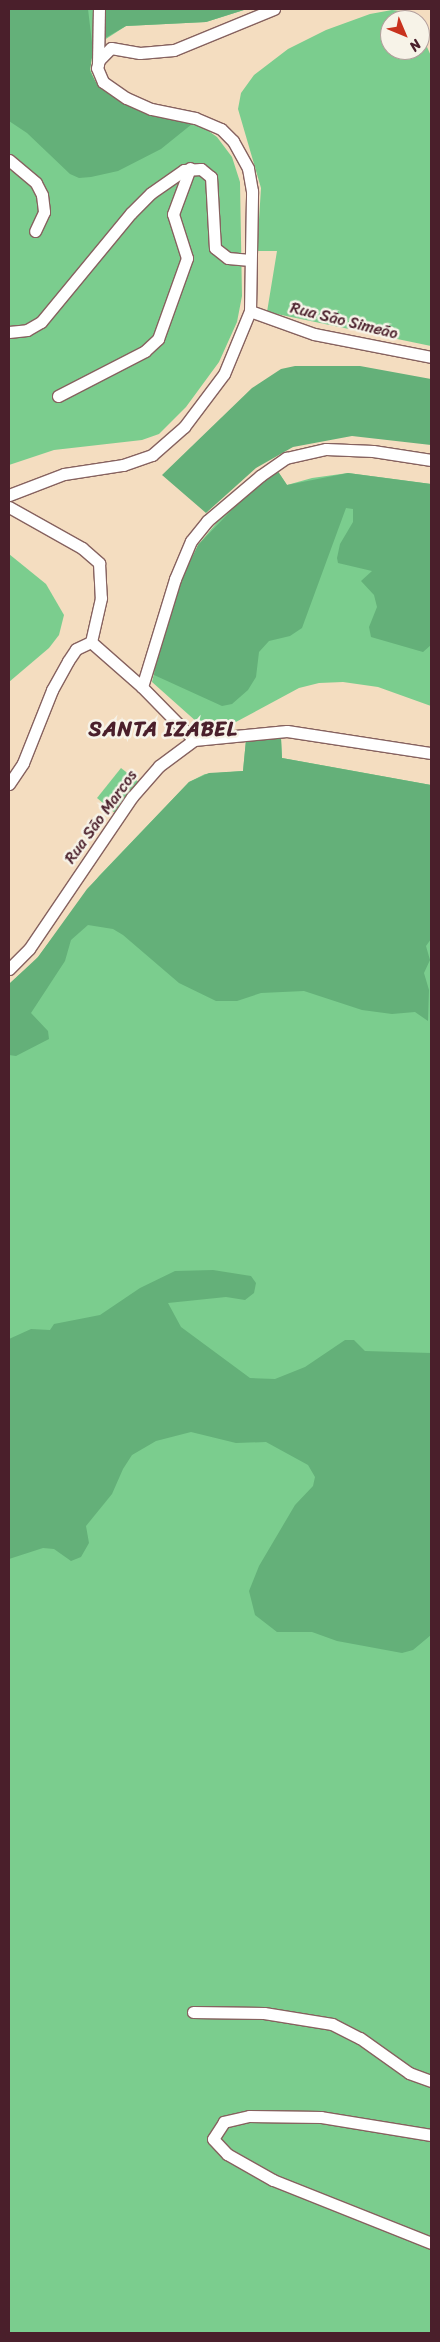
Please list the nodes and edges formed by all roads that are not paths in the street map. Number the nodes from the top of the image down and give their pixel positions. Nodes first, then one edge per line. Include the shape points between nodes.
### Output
1 (99, 9) edge
2 (274, 9) edge
3 (98, 64) junction
4 (9, 160) edge
5 (190, 168) junction
6 (35, 231) dead end
7 (250, 260) junction
8 (250, 311) junction
9 (9, 332) edge
10 (431, 357) edge
11 (58, 396) dead end
12 (431, 460) edge
13 (9, 494) edge
14 (9, 507) edge
15 (91, 642) junction
16 (142, 687) junction
17 (194, 740) junction
18 (431, 754) edge
19 (9, 784) edge
20 (9, 969) edge
21 (193, 2012) dead end
22 (431, 2081) edge
23 (431, 2135) edge
24 (431, 2243) edge

1 - 3 street
2 - 3 street via 174,50 140,53 111,48
3 - 7 street via 103,82 126,98 151,109 205,121 226,132 248,168 252,191
4 - 6 street via 36,183 42,195 44,212
5 - 7 street via 201,169 211,177 215,248 228,258
5 - 9 street via 144,200 41,322 28,330
5 - 11 street via 173,214 185,248 186,264 158,339 145,351
7 - 8 street
8 - 10 street, Rua São Simeão via 314,334
8 - 13 street via 238,347 224,374 184,427 159,450 130,464 64,474
12 - 16 street via 373,451 326,449 286,458 260,476 207,521 191,541 174,579
14 - 15 street via 82,548 99,563 102,598
15 - 16 street
15 - 19 street via 76,650 68,660 52,690 23,763
16 - 17 street
17 - 18 street via 287,731
17 - 20 street, Rua São Marcos via 159,766 132,797 29,949
21 - 22 street via 264,2013 332,2024 360,2038 409,2073
23 - 24 street via 321,2117 248,2116 224,2122 213,2139 227,2154 273,2180

